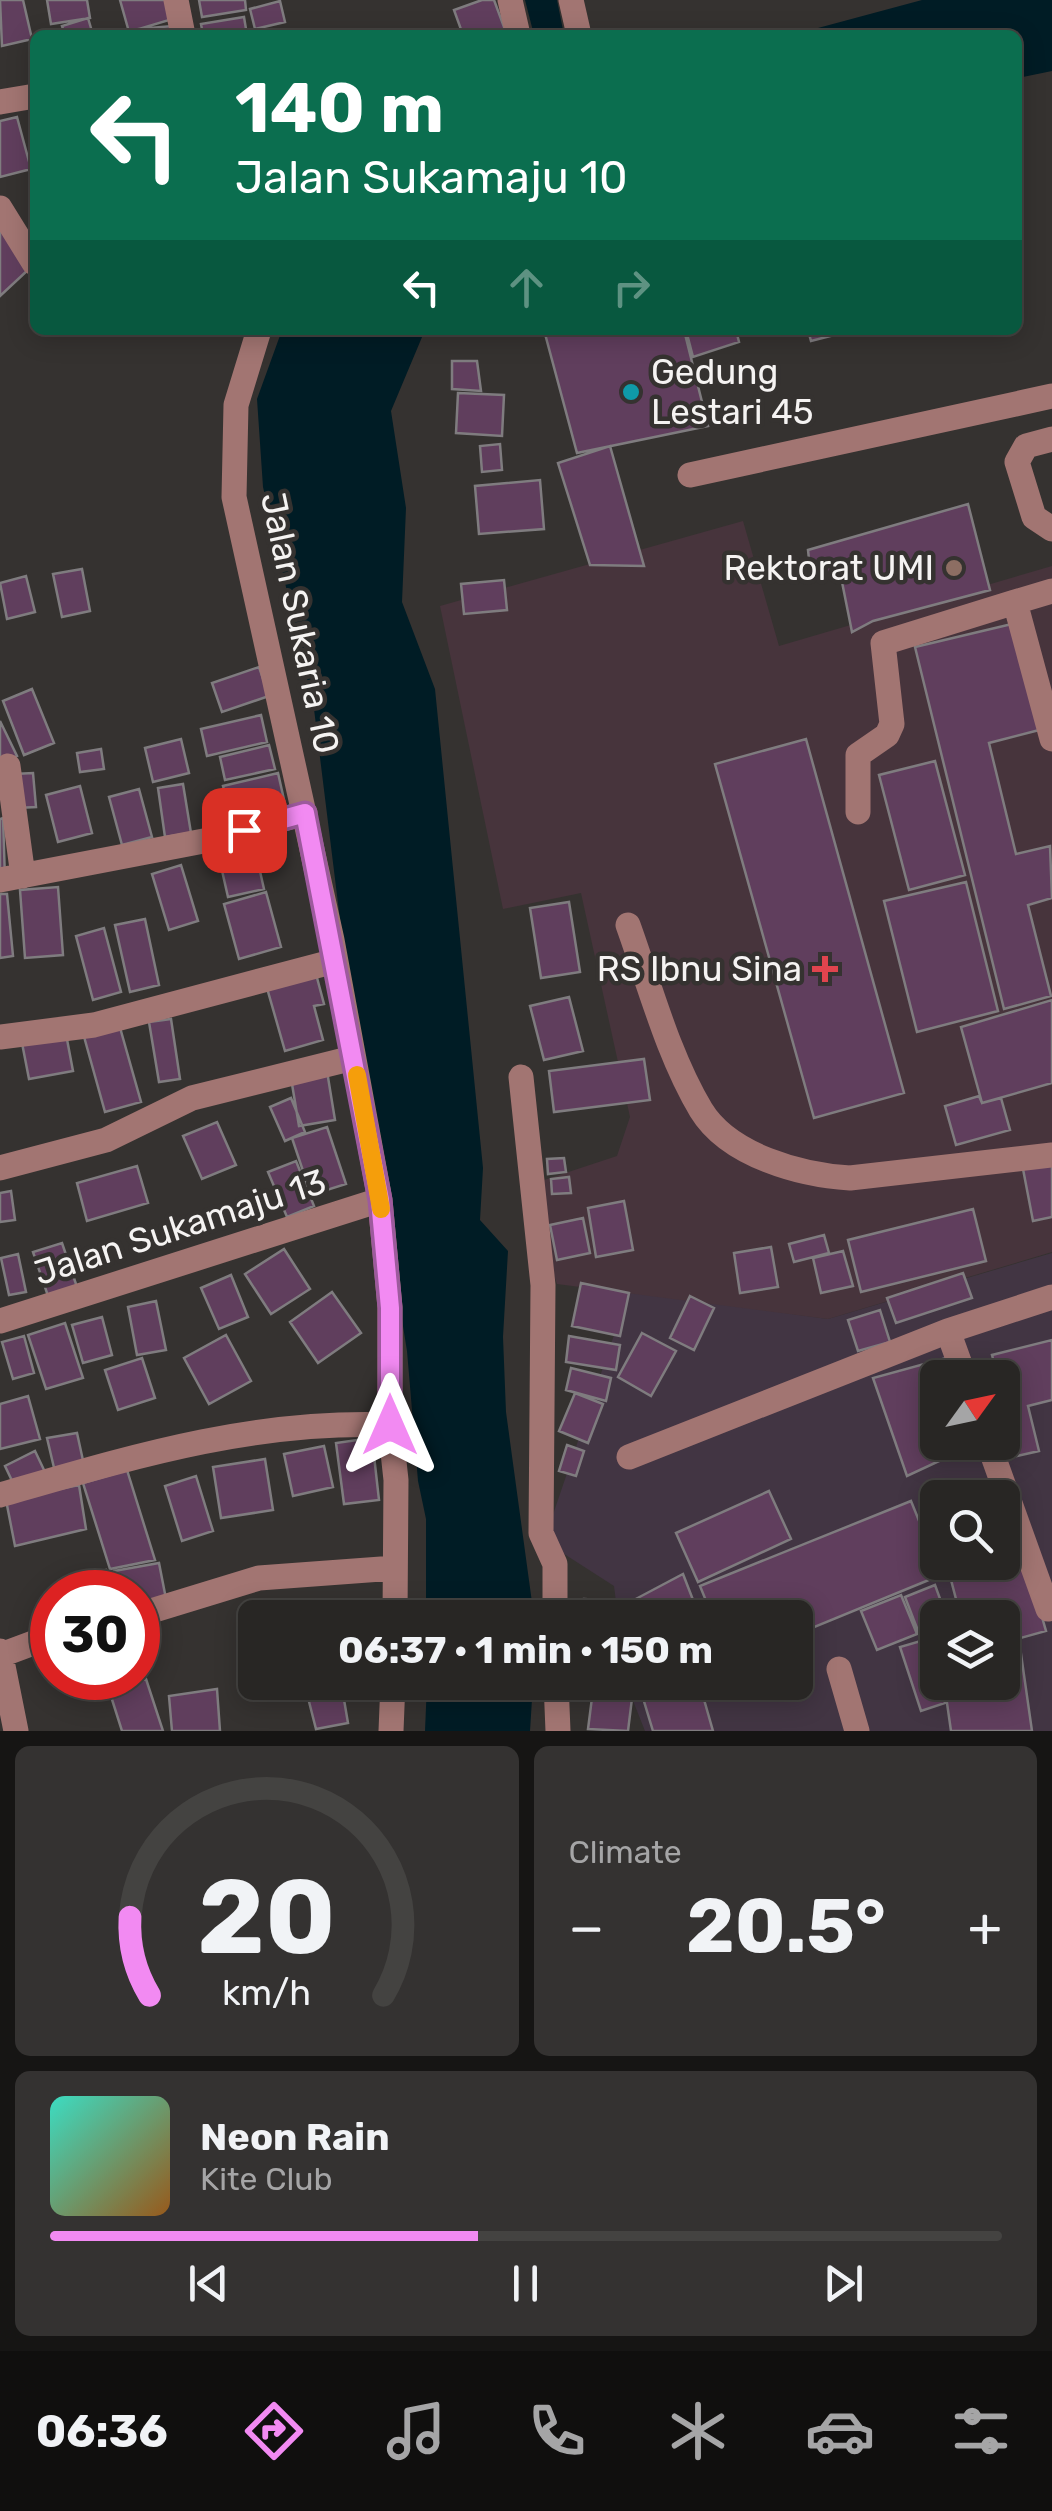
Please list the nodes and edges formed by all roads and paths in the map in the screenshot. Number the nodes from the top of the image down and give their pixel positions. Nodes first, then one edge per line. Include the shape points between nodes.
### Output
1 (176, 0) edge
2 (510, 0) edge
3 (571, 0) edge
4 (183, 30) edge
5 (517, 30) edge
6 (578, 30) edge
7 (30, 97) edge
8 (0, 102) edge
9 (0, 208) edge
10 (30, 257) edge
11 (257, 335) edge
12 (1052, 396) edge
13 (1052, 440) edge
14 (690, 476) dead end
15 (1052, 529) edge
16 (1052, 591) edge
17 (1015, 602) junction
18 (1052, 740) edge
19 (8, 766) dead end
20 (858, 812) dead end
21 (305, 813) junction
22 (11, 878) edge
23 (628, 925) dead end
24 (335, 961) junction
25 (0, 1037) edge
26 (353, 1058) junction
27 (521, 1076) dead end
28 (1052, 1155) edge
29 (0, 1168) edge
30 (380, 1200) junction
31 (1052, 1298) edge
32 (0, 1321) edge
33 (948, 1332) junction
34 (958, 1360) edge
35 (390, 1425) junction
36 (629, 1458) dead end
37 (994, 1460) edge
38 (0, 1496) edge
39 (395, 1568) junction
40 (395, 1600) edge
41 (555, 1600) edge
42 (160, 1607) edge
43 (1050, 1614) edge
44 (30, 1643) edge
45 (0, 1653) edge
46 (839, 1669) dead end
47 (392, 1700) edge
48 (557, 1700) edge
49 (16, 1731) edge
50 (391, 1731) edge
51 (558, 1731) edge
52 (857, 1731) edge

1 - 4 street
2 - 5 street
3 - 6 street
7 - 8 street
9 - 10 street
11 - 21 street, Jalan Sukaria 10 via 236,406 234,496
12 - 14 street
13 - 15 street via 1026,446 1017,462 1034,517
16 - 17 street
17 - 18 street
17 - 20 street via 883,644 892,724 858,755
19 - 22 street
21 - 22 street via 214,839
21 - 24 street, Jalan Sukaria 10
23 - 28 street via 702,1111 730,1137 774,1162 850,1178
24 - 25 street via 94,1025
24 - 26 street, Jalan Sukaria 10
26 - 29 street via 192,1098 78,1150
26 - 30 street, Jalan Sukaria 10
27 - 41 street via 543,1286 541,1533 555,1564
30 - 32 street, Jalan Sukamaju 13
30 - 35 street, Jalan Sukaria 10 via 390,1308
31 - 33 street
33 - 34 street
33 - 36 street
35 - 38 street via 242,1431
35 - 39 street, Jalan Sukaria 10
37 - 43 street
39 - 40 street, Jalan Sukaria 10
39 - 42 street via 259,1578
44 - 45 street
45 - 49 street
46 - 52 street
47 - 50 street
48 - 51 street

